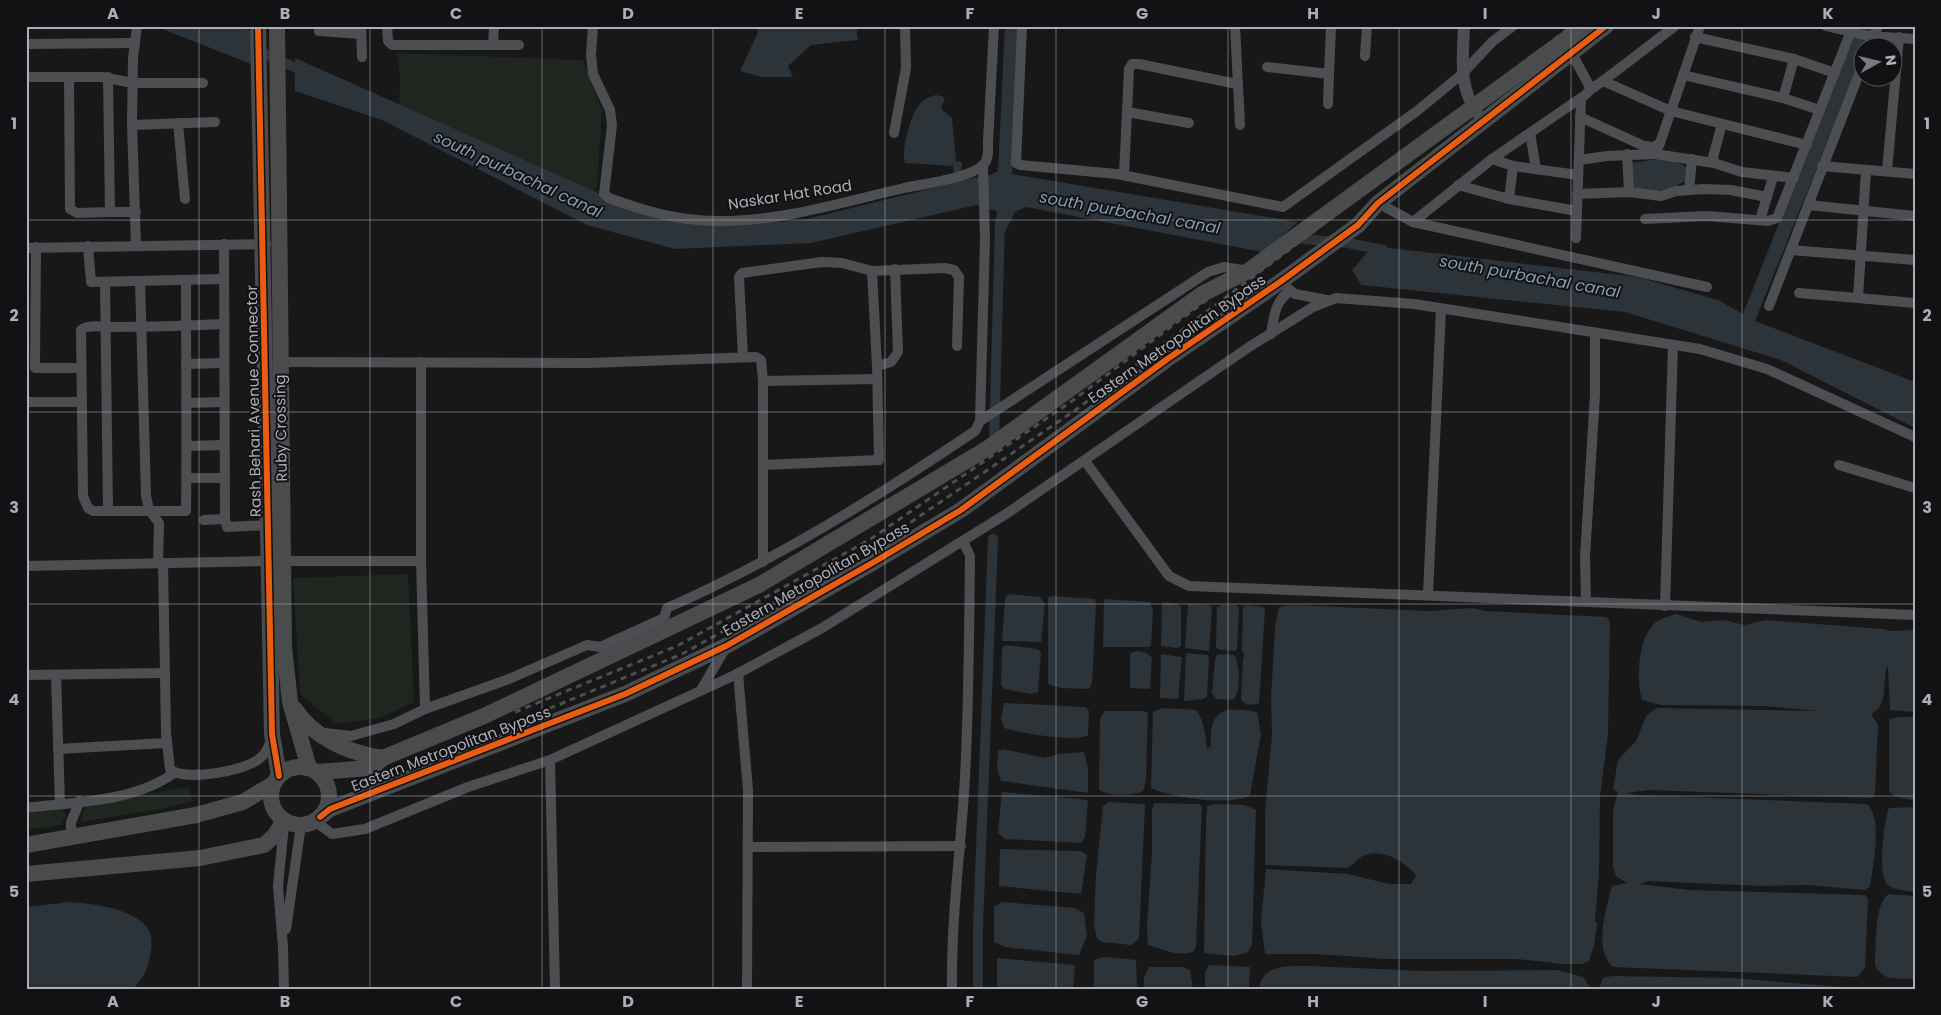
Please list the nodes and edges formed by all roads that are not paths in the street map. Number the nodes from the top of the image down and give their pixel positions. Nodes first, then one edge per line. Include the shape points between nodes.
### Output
1 (319, 26) edge
2 (387, 26) edge
3 (494, 26) edge
4 (594, 26) edge
5 (905, 26) edge
6 (994, 26) edge
7 (1022, 26) edge
8 (1235, 26) edge
9 (1331, 26) edge
10 (1367, 26) edge
11 (1464, 26) edge
12 (1513, 26) edge
13 (1584, 26) edge
14 (1606, 26) edge
15 (1675, 26) edge
16 (1700, 26) edge
17 (1827, 26) edge
18 (1878, 26) edge
19 (135, 27) edge
20 (258, 28) edge
21 (361, 30) edge
22 (277, 31) edge
23 (1853, 31) edge
24 (1871, 36) junction
25 (1695, 37) junction
26 (1898, 37) junction
27 (1915, 39) edge
28 (26, 44) edge
29 (134, 44) junction
30 (493, 44) junction
31 (520, 45) dead end
32 (1571, 52) junction
33 (362, 56) dead end
34 (1365, 56) dead end
35 (1794, 59) junction
36 (1267, 68) dead end
37 (1835, 73) junction
38 (1329, 74) junction
39 (1462, 74) junction
40 (1683, 76) junction
41 (26, 77) edge
42 (68, 77) junction
43 (108, 77) junction
44 (1603, 81) junction
45 (133, 83) junction
46 (203, 83) dead end
47 (1237, 84) junction
48 (1854, 86) edge
49 (1591, 89) junction
50 (1581, 98) junction
51 (1782, 98) junction
52 (1328, 104) dead end
53 (1470, 109) junction
54 (1820, 110) junction
55 (1671, 111) junction
56 (1128, 112) junction
57 (1580, 117) junction
58 (1483, 121) junction
59 (178, 122) junction
60 (215, 122) dead end
61 (1189, 123) dead end
62 (1722, 124) junction
63 (132, 125) junction
64 (1240, 125) dead end
65 (894, 133) dead end
66 (1530, 133) junction
67 (1660, 143) junction
68 (1807, 145) junction
69 (1627, 154) junction
70 (1655, 154) junction
71 (1492, 159) junction
72 (1692, 159) junction
73 (1579, 160) junction
74 (1714, 163) junction
75 (983, 165) junction
76 (1512, 166) junction
77 (1822, 166) junction
78 (1536, 170) junction
79 (1866, 170) junction
80 (1887, 172) junction
81 (1915, 174) edge
82 (1124, 175) junction
83 (1578, 175) junction
84 (1773, 177) junction
85 (1794, 178) junction
86 (1458, 185) junction
87 (1689, 190) junction
88 (1629, 192) junction
89 (1577, 194) junction
90 (1767, 197) junction
91 (185, 199) dead end
92 (1508, 199) junction
93 (1808, 205) junction
94 (1385, 207) junction
95 (1577, 211) junction
96 (1862, 211) junction
97 (110, 212) junction
98 (136, 212) junction
99 (1915, 216) edge
100 (1645, 219) dead end
101 (1409, 220) junction
102 (1760, 220) junction
103 (1576, 238) dead end
104 (224, 244) junction
105 (262, 244) junction
106 (279, 244) junction
107 (136, 245) junction
108 (88, 246) junction
109 (31, 247) edge
110 (1791, 250) junction
111 (1860, 256) junction
112 (1915, 260) edge
113 (895, 269) junction
114 (872, 271) junction
115 (1248, 271) junction
116 (223, 279) junction
117 (186, 280) junction
118 (140, 281) junction
119 (105, 282) junction
120 (1286, 286) junction
121 (1708, 287) dead end
122 (1798, 293) dead end
123 (1858, 298) junction
124 (1327, 300) junction
125 (1915, 303) edge
126 (1768, 306) dead end
127 (1441, 308) junction
128 (223, 324) junction
129 (186, 326) junction
130 (107, 327) junction
131 (141, 327) junction
132 (1595, 333) junction
133 (1271, 334) junction
134 (1673, 345) junction
135 (957, 346) dead end
136 (743, 357) junction
137 (280, 362) junction
138 (421, 362) junction
139 (223, 363) junction
140 (186, 364) junction
141 (877, 366) junction
142 (81, 368) junction
143 (877, 379) junction
144 (763, 381) junction
145 (26, 402) edge
146 (81, 402) junction
147 (224, 402) junction
148 (186, 403) junction
149 (984, 419) junction
150 (1915, 437) edge
151 (224, 445) junction
152 (186, 446) junction
153 (1084, 460) junction
154 (763, 465) junction
155 (1839, 465) dead end
156 (187, 478) junction
157 (224, 478) junction
158 (1915, 488) edge
159 (108, 510) junction
160 (149, 510) junction
161 (868, 510) junction
162 (225, 519) junction
163 (204, 520) dead end
164 (269, 526) junction
165 (963, 541) junction
166 (276, 561) junction
167 (421, 561) junction
168 (763, 562) junction
169 (161, 563) junction
170 (26, 566) edge
171 (752, 568) junction
172 (759, 585) junction
173 (1428, 594) junction
174 (1586, 601) junction
175 (1665, 606) junction
176 (1915, 615) edge
177 (726, 646) junction
178 (164, 673) junction
179 (738, 673) junction
180 (26, 675) edge
181 (56, 676) junction
182 (701, 690) junction
183 (290, 702) junction
184 (425, 709) junction
185 (315, 731) junction
186 (272, 734) junction
187 (166, 743) junction
188 (58, 749) junction
189 (383, 758) junction
190 (550, 760) junction
191 (313, 770) junction
192 (174, 773) junction
193 (276, 780) junction
194 (80, 801) junction
195 (60, 804) junction
196 (26, 808) edge
197 (284, 821) junction
198 (312, 821) junction
199 (71, 837) junction
200 (26, 845) edge
201 (961, 846) junction
202 (748, 847) junction
203 (26, 874) edge
204 (283, 947) junction
205 (284, 989) edge
206 (555, 989) edge
207 (747, 989) edge
208 (952, 989) edge

1 - 21 street via 319,31
2 - 30 street via 388,41 392,45
3 - 30 street
4 - 75 street, Naskar Hat Road via 593,74 610,110 612,125 604,194 630,206 674,218 748,220 862,200 962,175
5 - 65 street via 906,68
6 - 75 street via 987,158
7 - 82 street via 1016,163
8 - 47 street
9 - 38 street
10 - 34 street
11 - 39 street
12 - 39 street via 1492,42
13 - 53 main road, Eastern Metropolitan Bypass
14 - 32 main road, Eastern Metropolitan Bypass
15 - 44 street
16 - 25 street
17 - 23 street
18 - 24 street
19 - 29 street
20 - 105 main road, Rash Behari Avenue Connector
21 - 33 street
22 - 106 main road, Ruby Crossing
23 - 24 street
23 - 37 street
24 - 26 street
25 - 35 street
25 - 40 street
26 - 27 street
26 - 80 street
28 - 29 street
29 - 45 street
30 - 31 street
32 - 49 street
32 - 58 main road, Eastern Metropolitan Bypass
35 - 37 street
35 - 51 street
36 - 38 street
37 - 54 street
38 - 52 street
39 - 53 street
39 - 82 street via 1417,111 1282,207
40 - 51 street
40 - 55 street
41 - 42 street
42 - 43 street
42 - 97 street via 70,209 77,213
43 - 45 street
43 - 97 street
44 - 49 street
44 - 55 street
45 - 46 street
45 - 63 street
47 - 56 street via 1132,64 1129,69
47 - 64 street
48 - 77 street
49 - 50 street
50 - 57 street
50 - 66 street
51 - 54 street
53 - 58 street
53 - 115 main road, Eastern Metropolitan Bypass
54 - 68 street
55 - 62 street
55 - 67 street
56 - 61 street
56 - 82 street
57 - 67 street via 1644,146 1654,147
57 - 73 street
58 - 94 main road, Eastern Metropolitan Bypass
59 - 60 street
59 - 63 street
59 - 91 street
62 - 68 street
62 - 74 street
63 - 98 street
66 - 71 street
66 - 78 street
67 - 70 street
68 - 85 street
69 - 70 street
69 - 73 street
69 - 88 street
70 - 72 street
71 - 76 street
71 - 86 street
72 - 74 street
72 - 87 street
73 - 83 street
74 - 84 street via 1718,167
75 - 149 street
76 - 78 street
76 - 92 street
77 - 79 street
77 - 93 street
78 - 83 street
79 - 80 street
79 - 96 street
80 - 81 street
83 - 89 street
84 - 85 street
84 - 90 street
85 - 102 street via 1778,218
86 - 92 street
86 - 101 street
87 - 88 street via 1661,196
87 - 90 street via 1731,190
88 - 89 street
89 - 95 street
90 - 102 street
92 - 95 street
93 - 96 street
93 - 110 street
94 - 101 street
94 - 120 main road, Eastern Metropolitan Bypass via 1358,224
95 - 103 street
96 - 99 street
96 - 111 street
97 - 98 street
98 - 107 street
100 - 102 street via 1707,216
101 - 121 street
104 - 105 street
104 - 107 street
104 - 116 street
105 - 106 street
105 - 164 main road, Rash Behari Avenue Connector
106 - 137 main road, Ruby Crossing
107 - 108 street
108 - 109 street
108 - 119 street via 90,282
109 - 142 street via 36,368
110 - 111 street
110 - 126 street
111 - 112 street
111 - 123 street
113 - 114 street
113 - 135 street via 954,270 959,277
113 - 141 street via 898,352 891,362
114 - 136 street via 834,262 742,273 739,277
114 - 141 street
115 - 149 street via 1224,267 1208,272
115 - 161 main road, Eastern Metropolitan Bypass via 1202,294 988,448
116 - 117 street
116 - 128 street
117 - 118 street
117 - 129 street
118 - 119 street
118 - 131 street
119 - 130 street
120 - 124 street via 1304,298
120 - 133 street via 1277,304
120 - 177 main road, Eastern Metropolitan Bypass via 1166,360 961,510
122 - 123 street
123 - 125 street
124 - 127 street via 1348,298
124 - 133 street
127 - 132 street
127 - 173 street
128 - 129 street
128 - 139 street
129 - 131 street
129 - 140 street
130 - 131 street
130 - 142 street via 84,327 81,330
130 - 159 street
131 - 160 street
132 - 134 street
132 - 174 street
133 - 153 street
134 - 150 street via 1767,369
134 - 175 street
136 - 138 street via 589,363
136 - 144 street via 761,360
137 - 138 street
137 - 166 main road, Ruby Crossing
138 - 167 street
139 - 140 street
139 - 147 street
140 - 148 street
141 - 143 street
142 - 146 street
143 - 144 street
143 - 154 street via 879,460
144 - 154 street
145 - 146 street
146 - 159 street via 84,502 93,510
147 - 148 street
147 - 151 street
148 - 152 street
149 - 161 street via 975,431
151 - 152 street
151 - 157 street
152 - 156 street
153 - 165 street
153 - 173 street via 1151,553 1178,582 1189,586 1225,588
154 - 168 street
155 - 158 street
156 - 157 street
156 - 160 street via 186,511
157 - 162 street
159 - 160 street
160 - 169 street via 159,523
161 - 168 street
161 - 172 main road, Eastern Metropolitan Bypass
162 - 163 street
162 - 164 street via 228,527
164 - 166 main road, Rash Behari Avenue Connector
165 - 179 street via 822,628
165 - 201 street via 970,556
166 - 167 street
166 - 169 street
166 - 183 main road, Ruby Crossing
166 - 186 main road, Rash Behari Avenue Connector
167 - 184 street
168 - 171 street
169 - 170 street
169 - 178 street
171 - 172 street
171 - 184 street via 667,608 664,618 600,647 587,645 509,679
172 - 189 main road, Eastern Metropolitan Bypass via 484,716
173 - 174 street
174 - 175 street
175 - 176 street
177 - 182 street
177 - 198 main road, Eastern Metropolitan Bypass via 625,694 403,779 330,809
178 - 181 street
178 - 187 street
179 - 182 street
179 - 202 street via 748,790
180 - 181 street
181 - 188 street
182 - 190 street
183 - 185 main road
183 - 191 main road, Ruby Crossing
184 - 185 street via 365,734 336,735
185 - 189 main road via 346,749
186 - 192 street via 265,754 252,764 209,774
186 - 193 main road, Rash Behari Avenue Connector
187 - 188 street
187 - 192 street via 168,764
188 - 195 street
189 - 191 main road, Eastern Metropolitan Bypass via 371,768
190 - 198 street via 468,787 365,829 332,834
190 - 206 street
191 - 193 main road via 293,767
191 - 198 main road, Ruby Crossing via 327,785 329,794 325,810
192 - 194 street via 146,789
193 - 197 main road via 271,791 272,806
193 - 199 main road via 243,802 196,815
194 - 195 street
194 - 199 street via 71,822
195 - 196 street
197 - 198 main road
197 - 203 main road via 264,845 200,858
197 - 204 street via 278,886
198 - 204 street
199 - 200 main road
201 - 202 street
201 - 208 street
202 - 207 street
204 - 205 street

